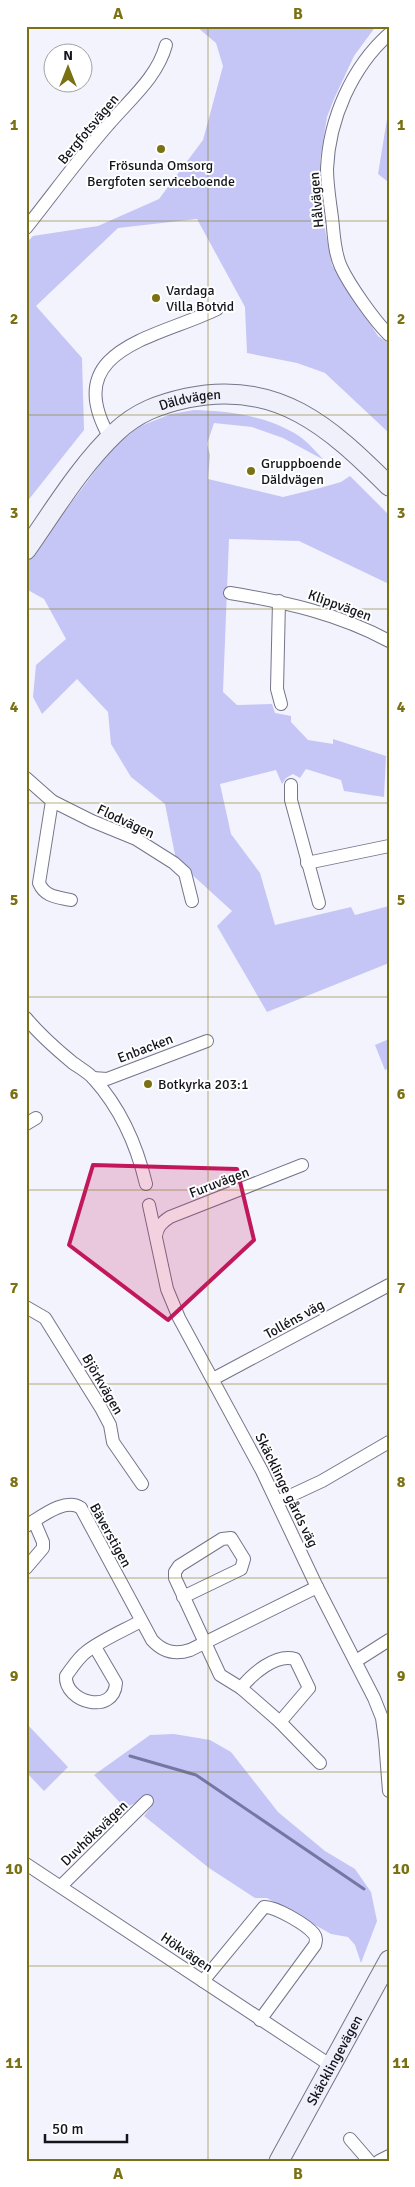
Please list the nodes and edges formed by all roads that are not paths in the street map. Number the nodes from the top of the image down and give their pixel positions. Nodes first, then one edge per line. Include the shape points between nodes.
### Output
1 (389, 34) edge
2 (166, 45) dead end
3 (26, 228) edge
4 (217, 309) dead end
5 (389, 335) edge
6 (110, 438) junction
7 (389, 486) edge
8 (26, 550) edge
9 (230, 593) dead end
10 (279, 601) junction
11 (389, 640) edge
12 (281, 704) dead end
13 (26, 778) edge
14 (291, 785) dead end
15 (52, 801) junction
16 (389, 846) edge
17 (307, 863) junction
18 (71, 900) dead end
19 (192, 901) dead end
20 (319, 902) dead end
21 (26, 1018) edge
22 (207, 1041) dead end
23 (93, 1078) junction
24 (302, 1165) dead end
25 (146, 1184) dead end
26 (150, 1205) dead end
27 (156, 1238) junction
28 (389, 1285) edge
29 (26, 1307) edge
30 (213, 1380) junction
31 (389, 1442) edge
32 (142, 1484) dead end
33 (277, 1502) junction
34 (30, 1524) edge
35 (26, 1568) edge
36 (317, 1587) junction
37 (183, 1597) junction
38 (141, 1621) junction
39 (389, 1640) edge
40 (204, 1642) junction
41 (95, 1647) junction
42 (356, 1661) junction
43 (241, 1688) junction
44 (280, 1722) junction
45 (387, 1740) edge
46 (320, 1763) dead end
47 (389, 1791) edge
48 (147, 1802) dead end
49 (26, 1864) edge
50 (61, 1886) junction
51 (389, 1960) edge
52 (203, 1982) junction
53 (260, 2020) junction
54 (330, 2066) junction
55 (350, 2139) dead end
56 (389, 2156) edge
57 (279, 2161) edge
58 (369, 2161) edge
59 (379, 2161) edge

1 - 5 street, Hålvägen via 373,48 339,107 331,135 327,170 341,266
2 - 3 street, Bergfotsvägen via 156,71 107,126
4 - 6 street via 143,339 111,358 104,366 98,377 95,398 100,422
6 - 7 street, Däldvägen via 143,411 176,400 218,394 253,396 293,408 325,427
6 - 8 street, Däldvägen
9 - 10 street, Klippvägen
10 - 11 street, Klippvägen via 340,618
10 - 12 street via 277,688
13 - 15 street, Flodvägen
14 - 17 street via 291,800
15 - 18 street via 39,883 43,891 52,896
15 - 19 street, Flodvägen via 92,822 136,839 174,863 185,873
16 - 17 street
17 - 20 street
21 - 23 street
22 - 23 street, Enbacken via 107,1079
23 - 25 street via 128,1131
24 - 27 street, Furuvägen via 170,1217 157,1230
26 - 27 street, Skäcklinge gårds väg
27 - 30 street, Skäcklinge gårds väg via 172,1302
28 - 30 street, Tolléns väg
29 - 32 street, Björkvägen via 45,1318 101,1408 110,1425 113,1442
30 - 33 street, Skäcklinge gårds väg
31 - 33 street via 322,1481
33 - 36 street, Skäcklinge gårds väg
34 - 35 street, Bäverstigen via 44,1542 43,1548
34 - 38 street, Bäverstigen via 67,1504 82,1508
36 - 40 street, Bäverstigen
36 - 42 street, Skäcklinge gårds väg
37 - 37 street via 241,1569 244,1559 234,1540 222,1539 176,1568 175,1578
37 - 40 street
38 - 40 street, Bäverstigen via 152,1640 168,1652 183,1652
38 - 41 street
39 - 42 street
40 - 43 street via 220,1675
41 - 41 street via 116,1688 110,1696 94,1704 72,1690 66,1676 81,1657
42 - 45 street, Skäcklinge gårds väg via 382,1718
43 - 44 street
43 - 44 street via 252,1675 267,1666 288,1657 295,1659 309,1688
44 - 46 street
45 - 47 street, Skäcklinge gårds väg
48 - 50 street, Duvhöksvägen
49 - 50 street, Hökvägen
50 - 52 street, Hökvägen
51 - 54 street, Skäcklingevägen
52 - 53 street, Hökvägen
52 - 53 street via 264,1907 277,1909 306,1927 314,1933 315,1945
53 - 54 street, Hökvägen
54 - 57 street, Skäcklingevägen
55 - 58 street
56 - 59 street

